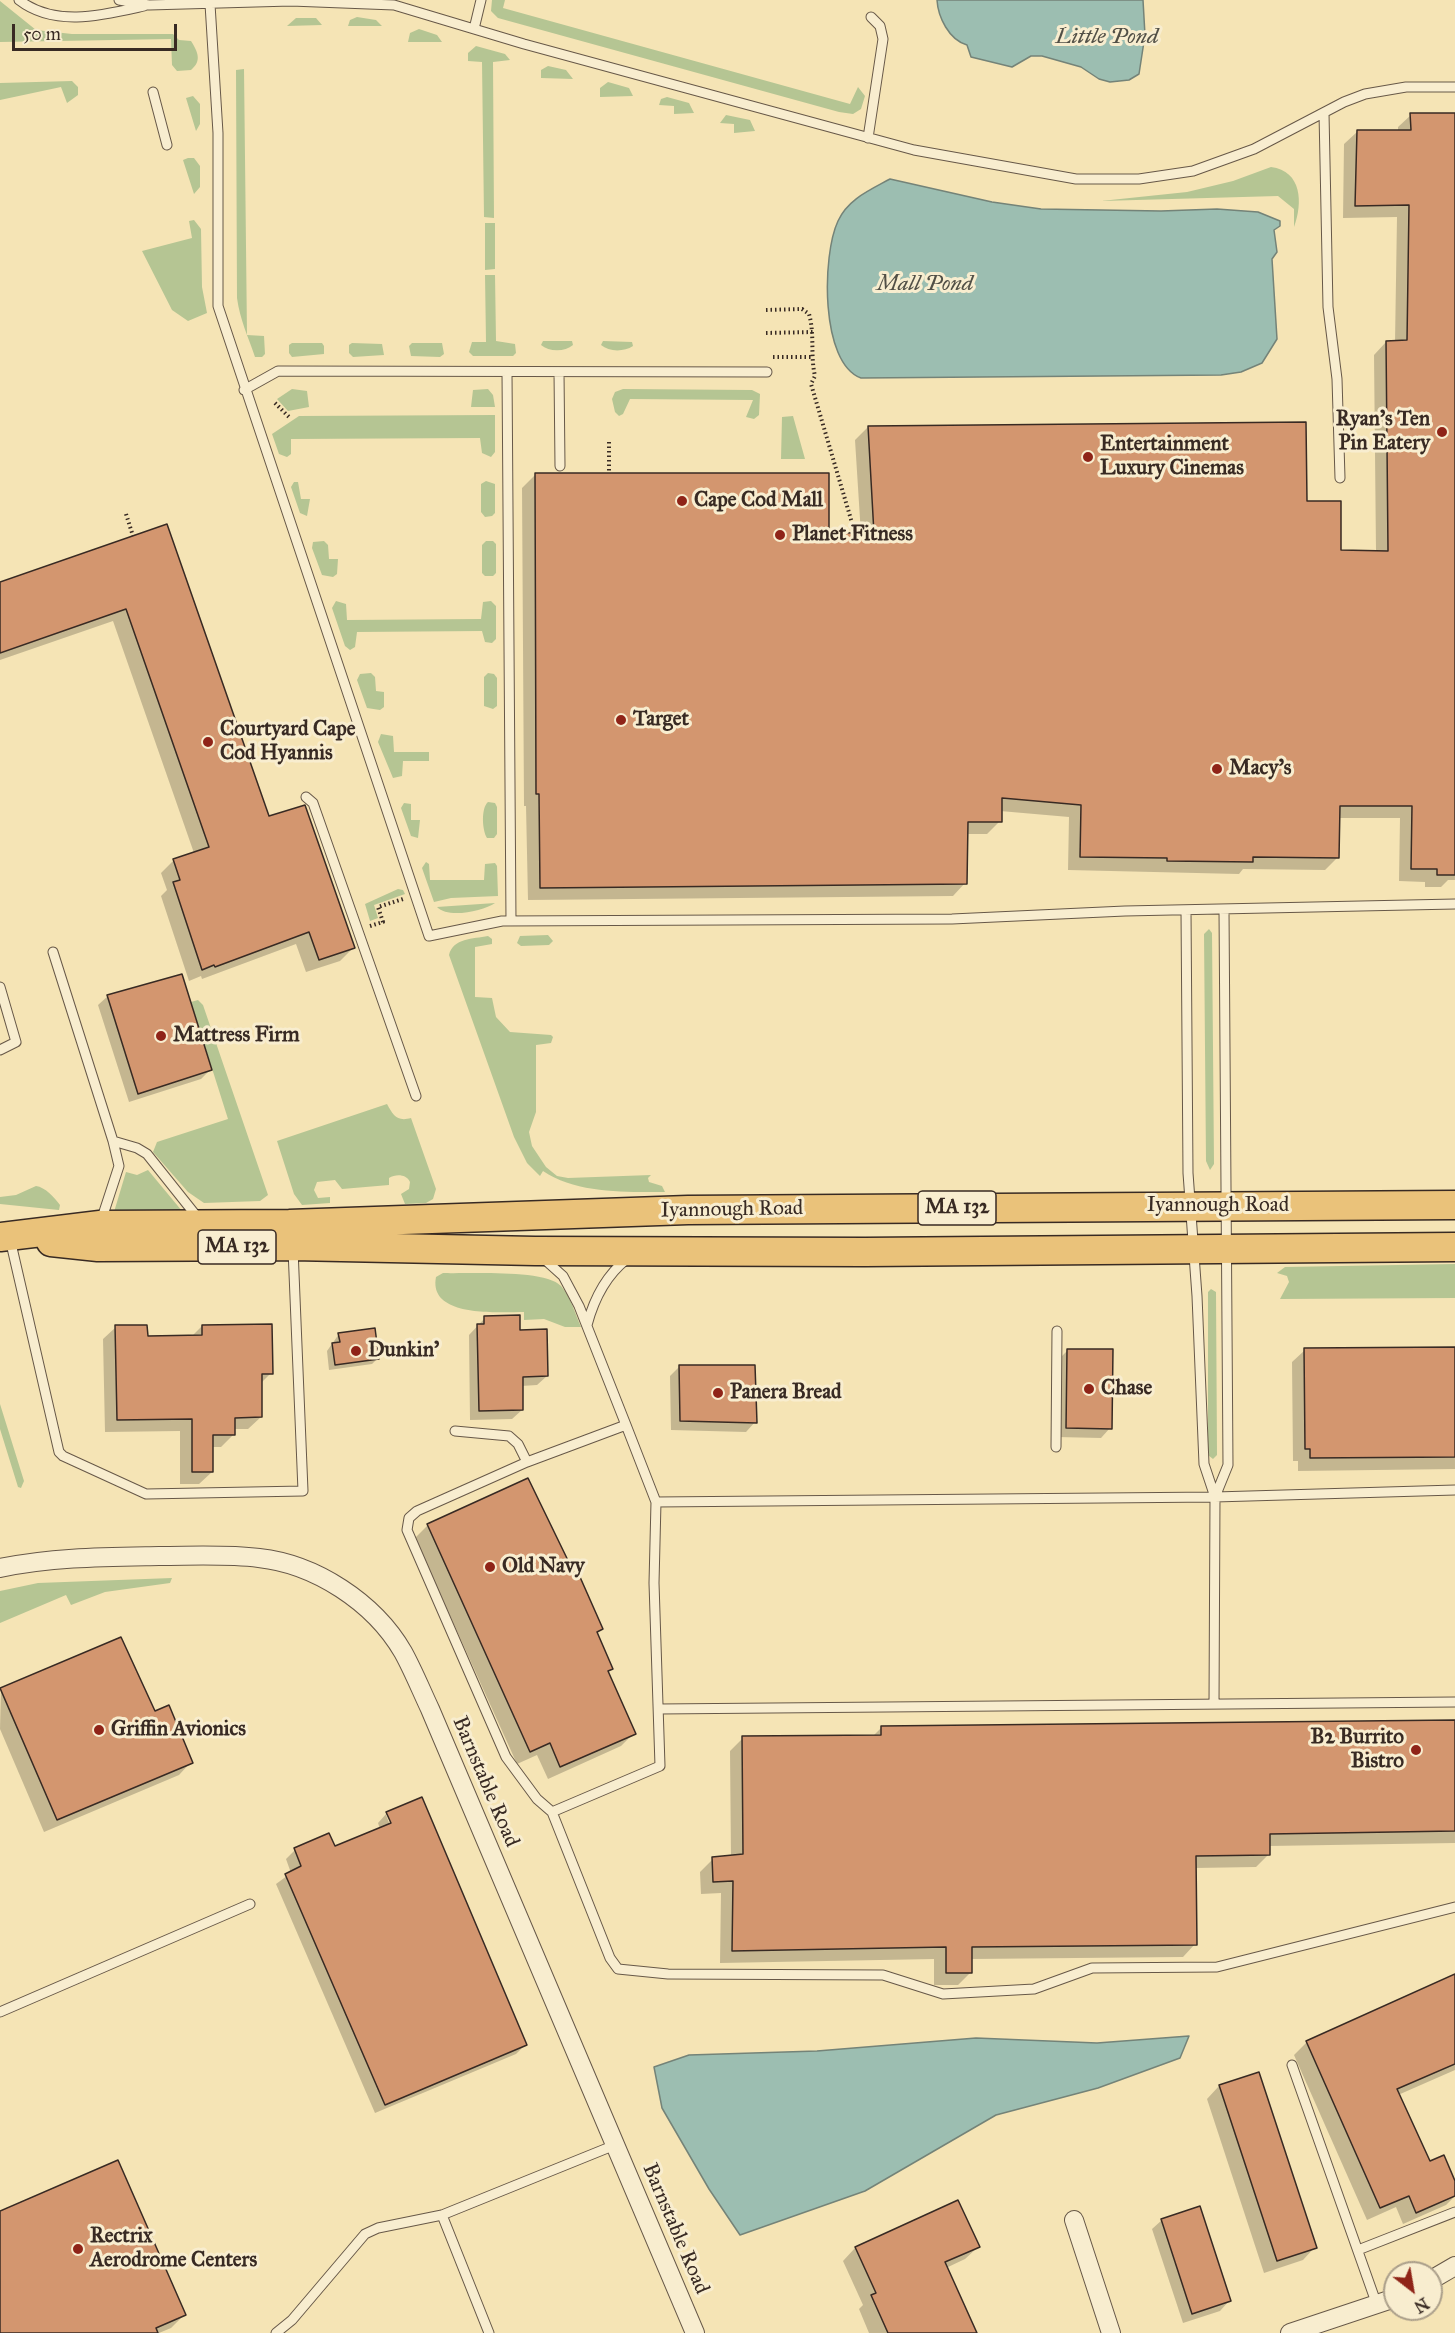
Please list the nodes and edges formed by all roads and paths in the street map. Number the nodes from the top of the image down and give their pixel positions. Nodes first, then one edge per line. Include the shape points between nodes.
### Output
1 (20, 0) edge
2 (119, 0) edge
3 (481, 0) edge
4 (210, 4) junction
5 (149, 5) junction
6 (871, 17) dead end
7 (474, 29) junction
8 (1455, 87) edge
9 (153, 92) dead end
10 (1324, 113) junction
11 (868, 138) junction
12 (167, 145) dead end
13 (766, 310) dead end
14 (813, 332) junction
15 (766, 333) dead end
16 (766, 357) dead end
17 (811, 357) junction
18 (507, 372) junction
19 (559, 372) junction
20 (767, 372) dead end
21 (244, 390) junction
22 (275, 403) dead end
23 (289, 417) dead end
24 (609, 442) dead end
25 (560, 466) dead end
26 (609, 473) dead end
27 (1340, 478) dead end
28 (126, 514) dead end
29 (855, 533) dead end
30 (133, 536) dead end
31 (306, 797) dead end
32 (404, 898) dead end
33 (1455, 904) edge
34 (1224, 910) junction
35 (1186, 911) junction
36 (511, 921) junction
37 (357, 930) junction
38 (53, 952) dead end
39 (0, 987) edge
40 (0, 1050) edge
41 (416, 1096) dead end
42 (113, 1141) junction
43 (1191, 1205) junction
44 (1227, 1205) junction
45 (1455, 1206) edge
46 (100, 1225) junction
47 (203, 1225) junction
48 (5, 1237) edge
49 (293, 1246) junction
50 (1455, 1247) edge
51 (1193, 1250) junction
52 (535, 1251) junction
53 (1227, 1251) junction
54 (638, 1252) junction
55 (587, 1324) junction
56 (1057, 1330) dead end
57 (626, 1425) junction
58 (455, 1431) dead end
59 (1056, 1446) dead end
60 (527, 1462) junction
61 (1455, 1490) edge
62 (1215, 1497) junction
63 (656, 1502) junction
64 (0, 1568) edge
65 (1455, 1702) edge
66 (1214, 1704) junction
67 (659, 1709) junction
68 (552, 1812) junction
69 (250, 1904) dead end
70 (1455, 1907) edge
71 (0, 2012) edge
72 (1292, 2065) dead end
73 (615, 2145) junction
74 (1455, 2212) edge
75 (442, 2215) junction
76 (1074, 2220) dead end
77 (1358, 2250) junction
78 (1383, 2303) edge
79 (1377, 2305) junction
80 (276, 2333) edge
81 (489, 2333) edge
82 (695, 2333) edge
83 (1111, 2333) edge
84 (1290, 2333) edge

1 - 5 lane via 35,10 92,18
2 - 5 lane
3 - 7 lane
4 - 5 lane
4 - 7 lane via 302,1 394,5
4 - 21 lane via 218,133 216,296
6 - 11 lane via 880,26 883,39
7 - 11 lane
8 - 10 lane via 1406,87 1365,94
9 - 12 lane
10 - 11 lane via 1217,164 1169,176 1108,181 938,156
10 - 27 lane via 1328,307 1337,379
13 - 14 path via 806,310
14 - 15 path
14 - 17 path
16 - 17 path
17 - 29 path via 815,376 811,384
18 - 19 lane
18 - 21 lane via 278,371
18 - 36 lane
19 - 20 lane
19 - 25 lane
21 - 36 lane via 429,936
22 - 23 path
24 - 26 path
28 - 30 path
31 - 37 lane via 313,803
32 - 37 path via 378,907 383,922
33 - 34 lane
34 - 35 lane
34 - 44 lane
35 - 36 lane via 952,919
35 - 43 lane via 1187,1163
37 - 41 lane
38 - 42 lane
39 - 40 lane via 16,1042
42 - 46 lane via 119,1166
42 - 47 lane via 147,1154
43 - 44 main road, Iyannough Road / MA 132
43 - 47 main road, Iyannough Road / MA 132 via 688,1210
43 - 51 lane
44 - 45 main road, Iyannough Road / MA 132
44 - 53 lane
46 - 47 main road, Iyannough Road / MA 132
46 - 48 main road, Iyannough Road / MA 132
48 - 49 main road, Iyannough Road / MA 132 via 98,1247
48 - 49 lane via 59,1452 146,1494 303,1491
49 - 52 main road, Iyannough Road / MA 132
50 - 53 main road, Iyannough Road / MA 132
51 - 53 main road, Iyannough Road / MA 132
51 - 54 main road, Iyannough Road / MA 132
51 - 62 lane via 1204,1464
52 - 54 main road, Iyannough Road / MA 132
52 - 55 lane via 563,1276
53 - 62 lane via 1228,1465
54 - 55 lane via 617,1267 604,1283
55 - 57 lane
56 - 59 lane
57 - 60 lane
57 - 63 lane
58 - 60 lane via 508,1436 518,1444
60 - 68 lane via 417,1511 409,1518 407,1530 506,1757 537,1799
61 - 62 lane
62 - 63 lane
62 - 66 lane
63 - 67 lane via 654,1583
64 - 73 street, Barnstable Road via 63,1558 260,1558 321,1576 368,1610 392,1635 418,1682
65 - 66 lane
66 - 67 lane
67 - 68 lane via 660,1766
68 - 70 lane via 610,1958 618,1969 627,1971 883,1975 943,1994 1034,1989 1092,1968 1217,1967
69 - 71 lane
72 - 77 lane
73 - 75 lane
73 - 82 street, Barnstable Road
74 - 77 lane
75 - 80 lane via 365,2234 292,2320
75 - 81 lane
76 - 83 street
77 - 79 lane
78 - 79 street
79 - 84 street

